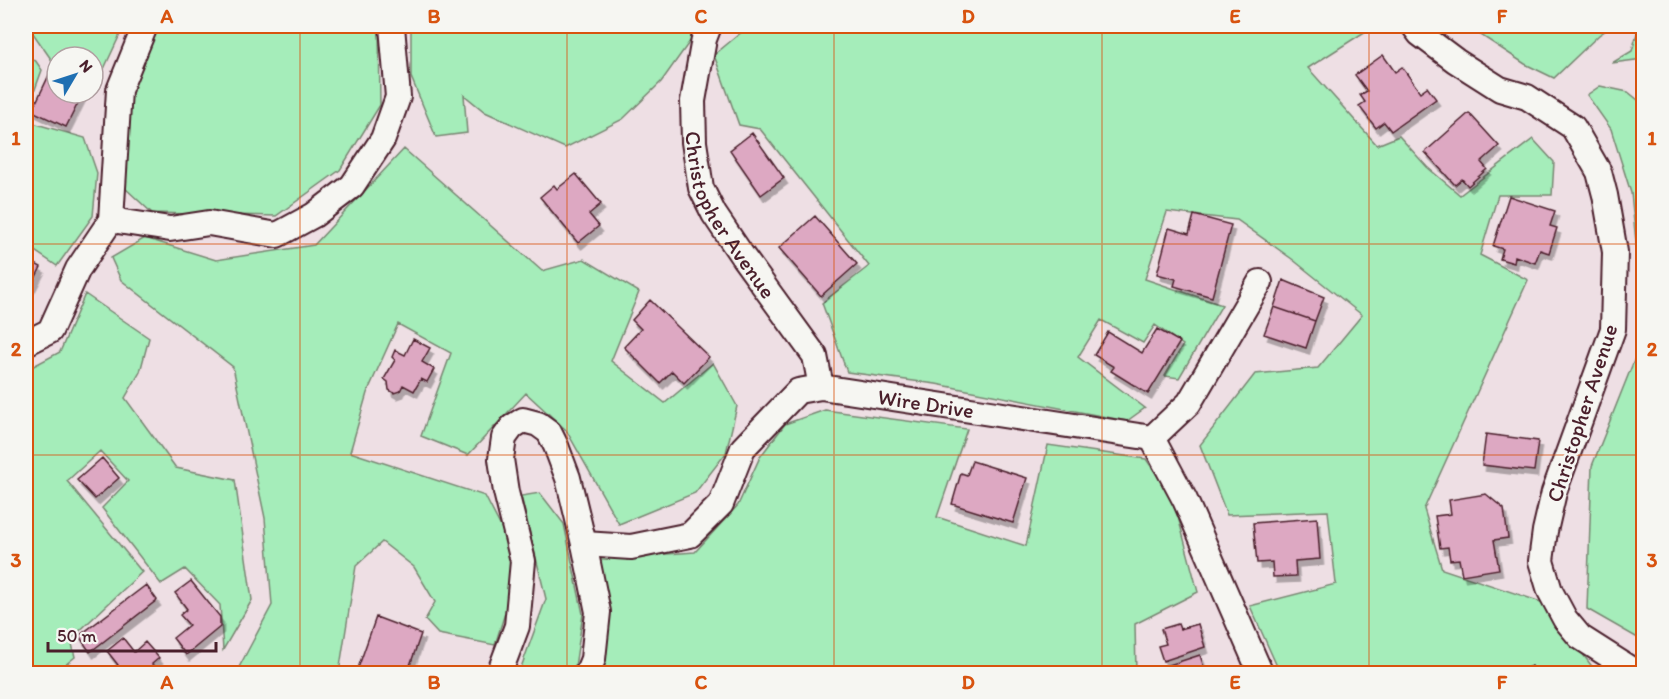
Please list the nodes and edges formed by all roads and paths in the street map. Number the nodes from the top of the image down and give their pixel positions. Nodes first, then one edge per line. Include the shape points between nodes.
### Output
1 (145, 26) edge
2 (392, 26) edge
3 (709, 26) edge
4 (1414, 26) edge
5 (111, 220) junction
6 (1260, 282) dead end
7 (26, 343) edge
8 (820, 387) junction
9 (1152, 438) junction
10 (584, 544) junction
11 (499, 674) edge
12 (587, 674) edge
13 (1261, 674) edge
14 (1638, 674) edge

1 - 5 street via 119,90
2 - 5 street via 398,97 383,139 352,186 314,214 277,235 208,223 170,229
3 - 8 street, Christopher Avenue via 693,101 693,142 701,188 737,249 815,356
4 - 14 street, Christopher Avenue via 1464,67 1500,89 1527,97 1573,127 1599,172 1615,252 1613,329 1554,492 1541,561 1550,591 1580,637
5 - 7 street via 78,269 50,331
6 - 9 street via 1189,403
8 - 9 street, Wire Drive
8 - 10 street, Wire Drive via 798,391 743,448 721,504 690,535 631,547
9 - 13 street via 1185,500
10 - 11 street via 556,446 549,432 523,420 504,438 501,459 522,561 517,626
10 - 12 street via 598,612 593,659

